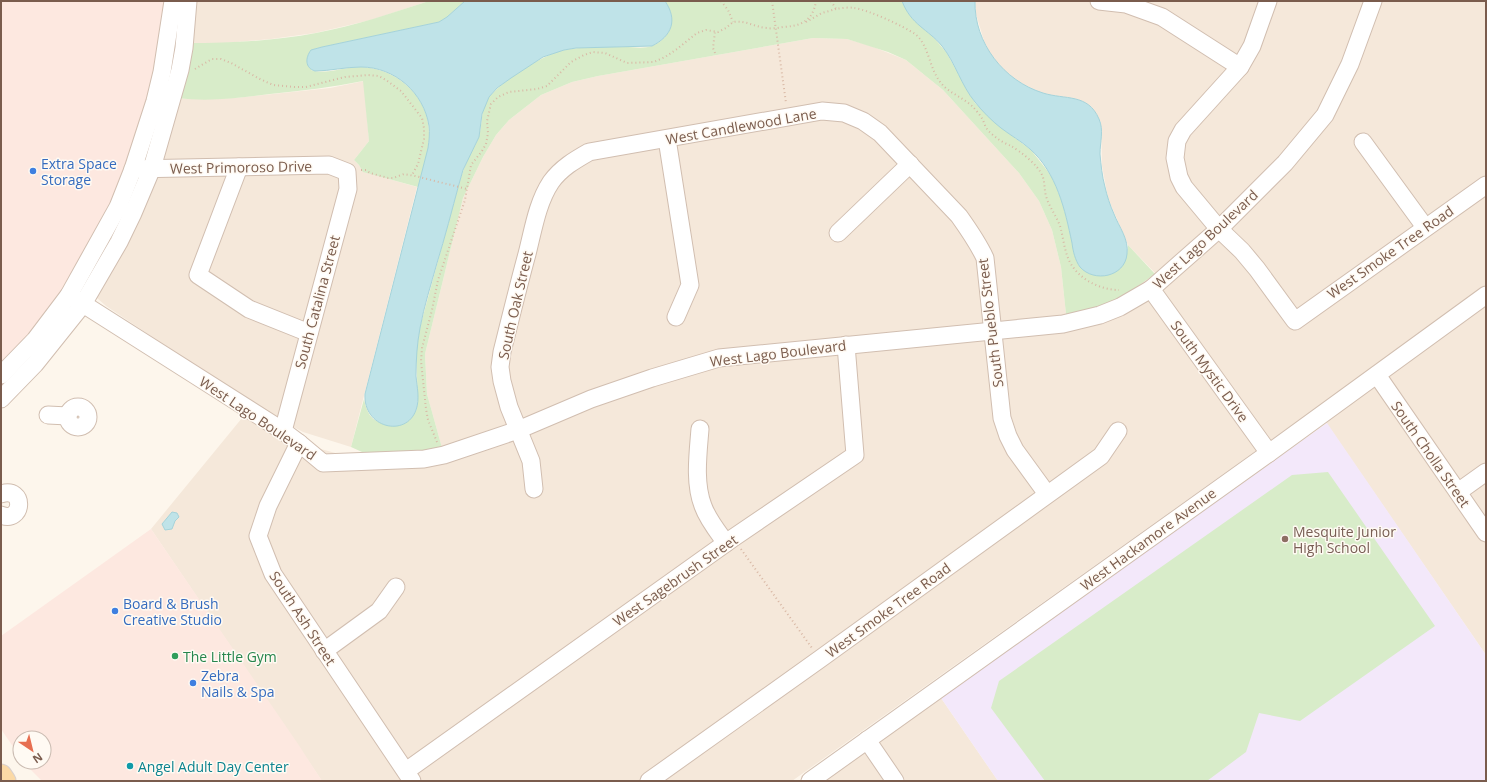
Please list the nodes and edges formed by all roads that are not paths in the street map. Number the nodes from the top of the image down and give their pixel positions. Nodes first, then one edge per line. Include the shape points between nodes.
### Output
1 (173, 1) edge
2 (188, 1) edge
3 (1099, 1) edge
4 (1268, 1) edge
5 (1373, 1) edge
6 (1240, 67) junction
7 (667, 139) junction
8 (1363, 142) dead end
9 (910, 164) junction
10 (239, 167) junction
11 (152, 168) junction
12 (133, 169) junction
13 (347, 172) joint
14 (560, 172) joint
15 (1486, 184) edge
16 (1425, 228) junction
17 (1219, 229) junction
18 (838, 233) dead end
19 (1152, 289) junction
20 (1486, 295) edge
21 (76, 300) junction
22 (676, 317) dead end
23 (992, 331) junction
24 (309, 333) junction
25 (846, 345) junction
26 (1377, 375) junction
27 (6, 378) edge
28 (1, 399) edge
29 (48, 415) dead end
30 (68, 416) dead end
31 (700, 429) dead end
32 (518, 430) junction
33 (282, 431) junction
34 (1118, 431) dead end
35 (300, 443) junction
36 (1269, 453) junction
37 (1486, 472) edge
38 (534, 489) dead end
39 (1458, 492) junction
40 (1, 494) edge
41 (1047, 494) junction
42 (1, 515) edge
43 (1486, 533) edge
44 (730, 541) junction
45 (396, 587) dead end
46 (324, 651) junction
47 (867, 740) junction
48 (1, 775) edge
49 (409, 776) edge
50 (5, 781) edge
51 (649, 781) edge
52 (810, 781) edge
53 (895, 781) edge

1 - 12 street via 155,101
2 - 11 street via 180,70
3 - 6 street via 1126,4 1162,17
4 - 6 street via 1252,46
5 - 17 street, West Lago Boulevard via 1350,64 1325,115 1285,163
6 - 17 street via 1183,130 1177,141 1175,158 1179,177 1184,187
7 - 9 street, West Candlewood Lane via 822,111 844,113 863,121 880,133
7 - 14 street, West Candlewood Lane via 589,152
7 - 22 street via 690,285
8 - 16 street
9 - 18 street
9 - 23 street, South Pueblo Street via 958,216 979,245 985,258
10 - 11 street, West Primoroso Drive
10 - 13 street, West Primoroso Drive via 329,165
10 - 24 street via 198,275 249,309
11 - 12 street, West Primoroso Drive
11 - 21 street via 122,235
12 - 21 street
13 - 24 street, South Catalina Street via 348,189
14 - 32 street, South Oak Street via 546,192 534,224 502,352 502,381
15 - 16 street, West Smoke Tree Road
16 - 17 street, West Smoke Tree Road via 1295,320 1242,251
17 - 19 street, West Lago Boulevard
19 - 23 street, West Lago Boulevard via 1120,307 1087,319
19 - 36 street, South Mystic Drive
20 - 26 street, West Hackamore Avenue
21 - 27 street via 35,364
21 - 33 street, West Lago Boulevard
23 - 25 street, West Lago Boulevard
23 - 41 street, South Pueblo Street via 1002,418 1008,436 1015,450
24 - 33 street, South Catalina Street
25 - 32 street, West Lago Boulevard via 719,358 591,399
25 - 44 street, West Sagebrush Street via 855,455
26 - 36 street, West Hackamore Avenue
26 - 39 street, South Cholla Street
27 - 28 street
29 - 30 street
31 - 44 street via 699,494 712,523
32 - 35 street, West Lago Boulevard via 444,455 424,459 324,463
32 - 38 street, South Oak Street via 531,461
33 - 35 street, West Lago Boulevard
34 - 41 street, West Smoke Tree Road via 1101,456
35 - 46 street, South Ash Street via 268,506 258,536 273,574
36 - 47 street, West Hackamore Avenue
37 - 39 street
39 - 43 street, South Cholla Street
40 - 42 street via 13,494 18,499 19,507 15,513
41 - 51 street, West Smoke Tree Road
44 - 49 street, West Sagebrush Street
45 - 46 street via 379,611
46 - 49 street, South Ash Street
47 - 52 street, West Hackamore Avenue
47 - 53 street
48 - 50 main road

